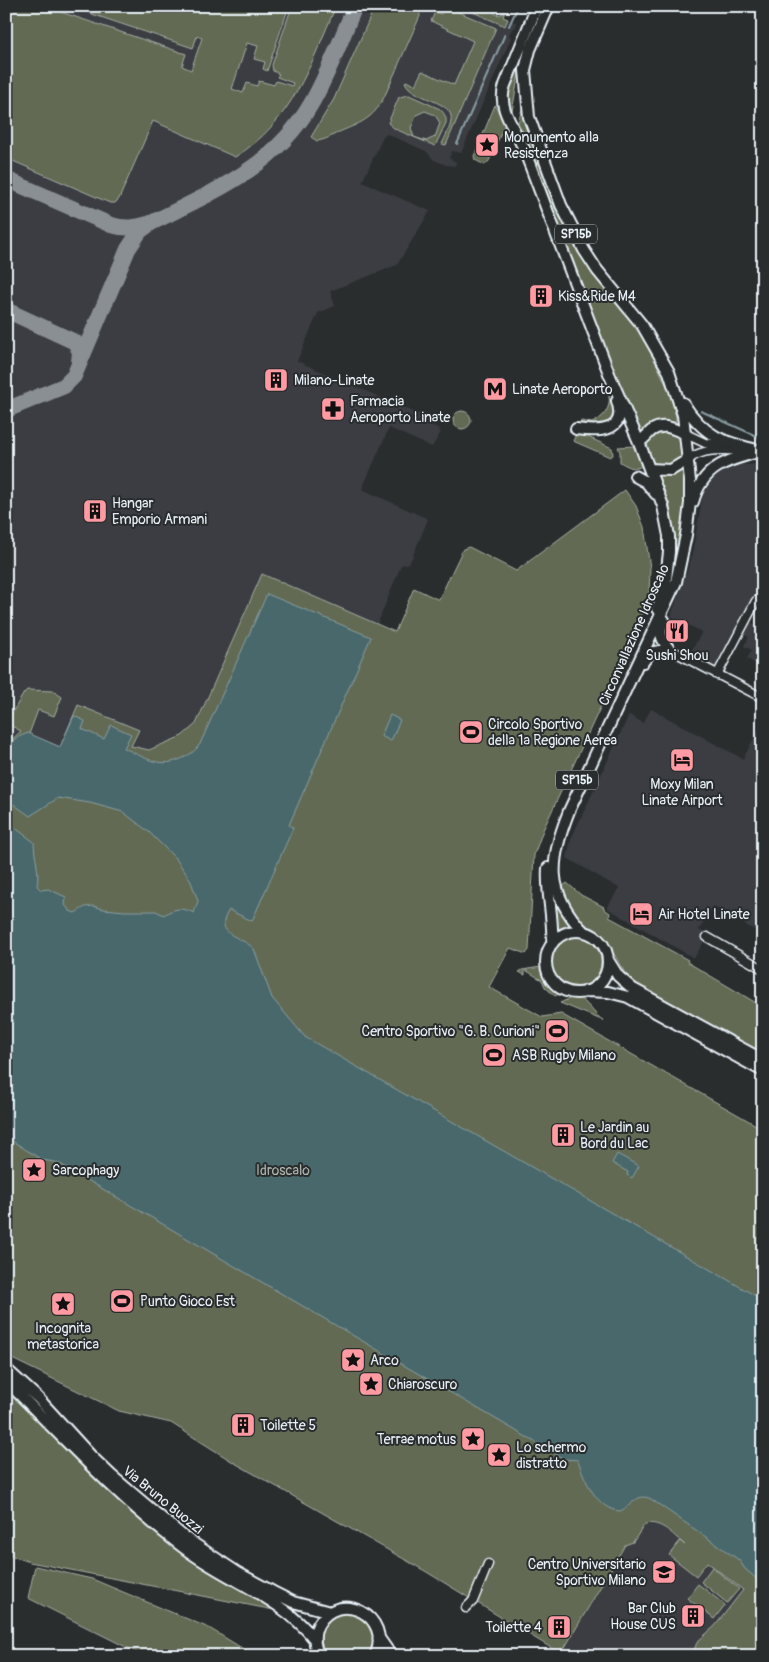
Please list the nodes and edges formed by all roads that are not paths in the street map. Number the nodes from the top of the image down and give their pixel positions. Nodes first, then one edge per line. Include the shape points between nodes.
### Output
1 (537, 6) edge
2 (549, 6) edge
3 (545, 162) junction
4 (530, 166) junction
5 (610, 376) junction
6 (677, 395) junction
7 (576, 429) dead end
8 (686, 434) junction
9 (639, 442) junction
10 (762, 451) edge
11 (689, 459) junction
12 (649, 470) junction
13 (635, 476) dead end
14 (663, 506) junction
15 (686, 535) junction
16 (676, 582) junction
17 (756, 601) dead end
18 (669, 649) junction
19 (718, 675) junction
20 (624, 692) junction
21 (763, 698) edge
22 (584, 932) junction
23 (706, 937) dead end
24 (552, 944) junction
25 (608, 960) junction
26 (763, 969) edge
27 (586, 991) junction
28 (763, 1060) edge
29 (763, 1071) edge
30 (6, 1368) edge
31 (6, 1381) edge
32 (488, 1564) dead end
33 (466, 1608) dead end
34 (330, 1612) junction
35 (379, 1638) junction
36 (316, 1650) edge
37 (375, 1656) edge
38 (391, 1656) edge

1 - 4 main road, Circonvallazione Idroscalo / SP15b via 502,94 504,107
2 - 3 main road, Circonvallazione Idroscalo / SP15b via 525,70 529,117
3 - 4 main road via 536,155 530,159
3 - 6 main road, Circonvallazione Idroscalo / SP15b via 561,205 584,250 648,335 669,372
4 - 5 main road, Circonvallazione Idroscalo / SP15b
5 - 7 main road via 619,409 615,423 603,431
5 - 9 main road, Circonvallazione Idroscalo / SP15b
6 - 8 main road, Circonvallazione Idroscalo / SP15b
6 - 10 main road via 692,418 709,434
8 - 9 main road via 661,427
8 - 10 street via 708,444
8 - 11 main road, Circonvallazione Idroscalo / SP15b
9 - 12 main road, Circonvallazione Idroscalo / SP15b
10 - 11 street via 709,450
10 - 15 main road via 727,460 706,476 695,497
11 - 12 main road via 671,470
11 - 15 main road, Circonvallazione Idroscalo / SP15b via 690,498
12 - 14 main road, Circonvallazione Idroscalo / SP15b
13 - 14 main road via 646,482
14 - 24 main road, Circonvallazione Idroscalo / SP15b via 670,548 662,596 564,808 553,839 548,870
15 - 16 main road, Circonvallazione Idroscalo / SP15b
16 - 18 main road via 673,600 660,628
16 - 20 main road, Circonvallazione Idroscalo / SP15b
17 - 19 street
18 - 19 street
18 - 20 main road via 649,654
19 - 21 street
20 - 22 main road, Circonvallazione Idroscalo / SP15b via 570,811 556,855 554,877 559,896 570,917
22 - 24 main road via 566,933
22 - 25 main road, SP15b via 599,940
23 - 26 street
24 - 27 main road, SP15b via 546,963 553,982 571,992
25 - 27 main road via 602,980
25 - 28 main road, SP15b via 618,976 633,989
27 - 29 main road, SP15b via 628,997
30 - 34 main road, Via Bruno Buozzi via 112,1476 184,1537 273,1592 293,1602
31 - 36 main road, Via Bruno Buozzi via 86,1462 155,1524 212,1567 291,1614 306,1628
32 - 33 street via 473,1601
34 - 35 main road via 348,1608 362,1612 375,1624
34 - 36 main road via 318,1626
35 - 37 main road
35 - 38 highway

